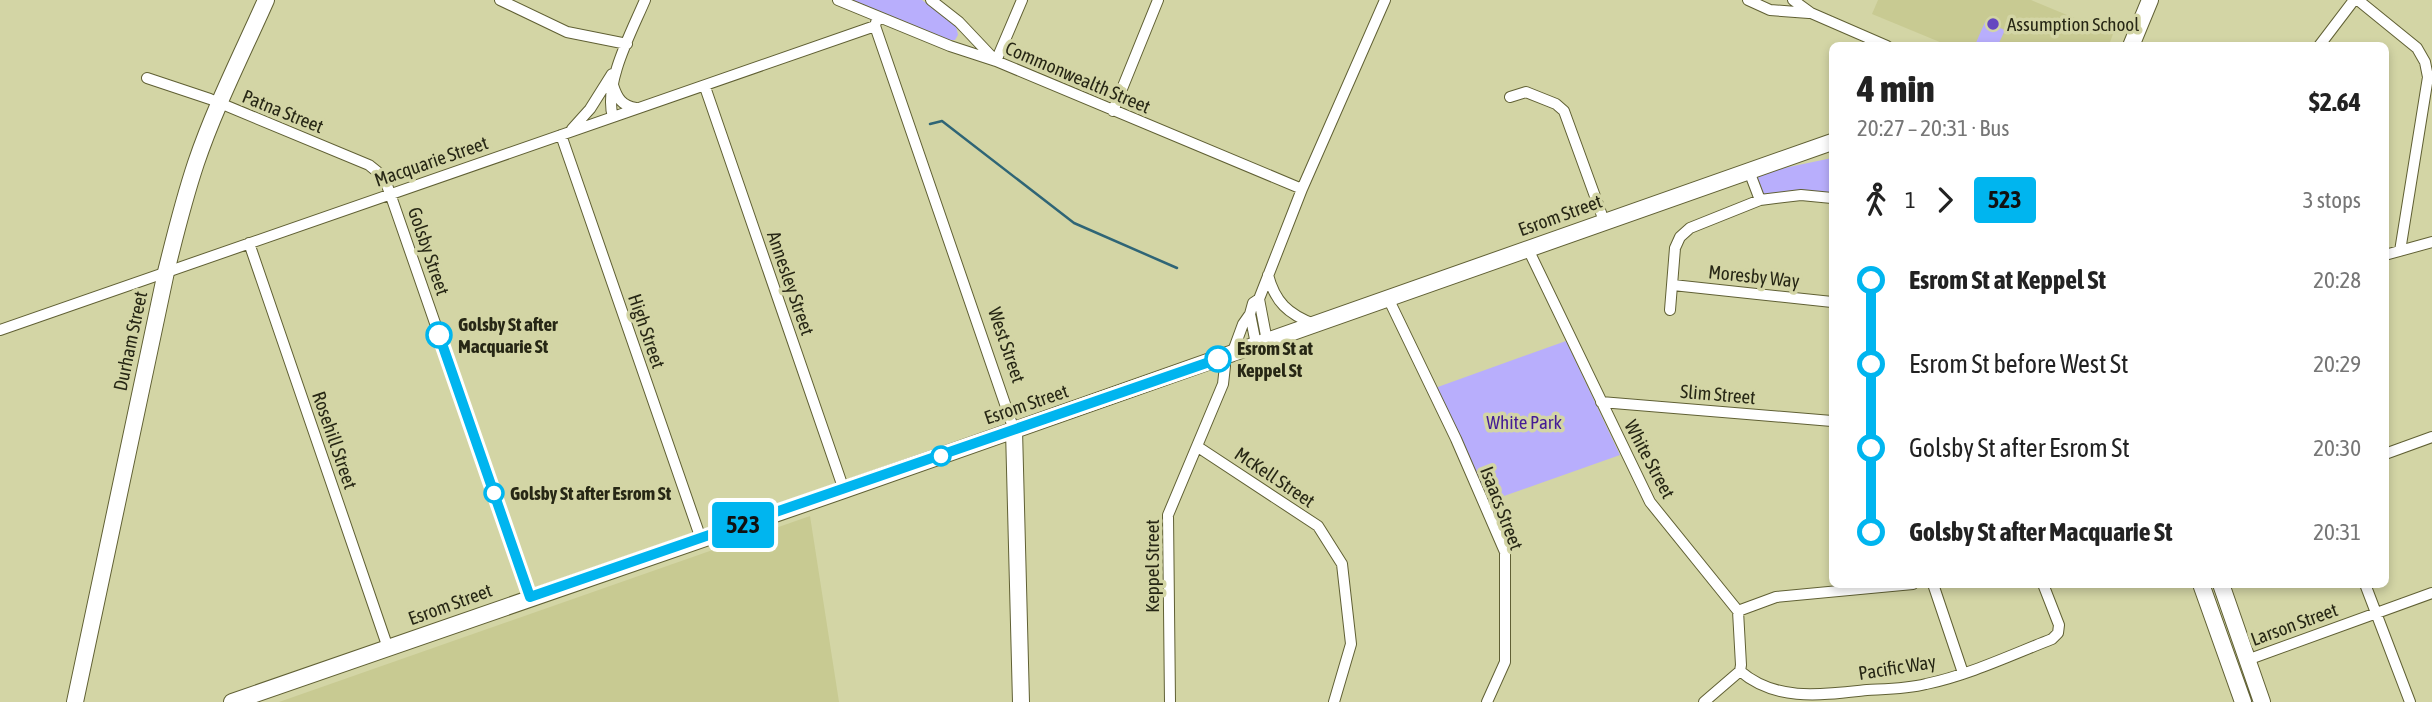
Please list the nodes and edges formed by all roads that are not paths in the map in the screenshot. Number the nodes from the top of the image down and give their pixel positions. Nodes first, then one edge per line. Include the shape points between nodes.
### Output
1 (266, 0) edge
2 (500, 0) edge
3 (645, 0) edge
4 (838, 0) edge
5 (931, 0) edge
6 (1022, 0) edge
7 (1158, 0) edge
8 (1385, 0) edge
9 (1748, 0) edge
10 (1793, 0) edge
11 (2150, 0) edge
12 (2356, 0) edge
13 (1773, 5) edge
14 (1811, 13) junction
15 (876, 21) junction
16 (1878, 42) edge
17 (2133, 42) edge
18 (2322, 42) edge
19 (627, 44) junction
20 (621, 60) junction
21 (996, 61) junction
22 (148, 78) dead end
23 (613, 85) junction
24 (705, 87) junction
25 (599, 95) junction
26 (1510, 97) dead end
27 (219, 103) junction
28 (638, 108) junction
29 (1113, 111) junction
30 (608, 118) junction
31 (564, 134) junction
32 (1829, 143) edge
33 (1749, 171) junction
34 (1302, 189) junction
35 (390, 193) junction
36 (1829, 198) edge
37 (1760, 200) junction
38 (1604, 222) junction
39 (2432, 242) edge
40 (249, 243) junction
41 (1528, 249) junction
42 (2400, 251) junction
43 (2389, 254) edge
44 (166, 272) junction
45 (1268, 275) junction
46 (1673, 285) junction
47 (1388, 298) junction
48 (1259, 299) junction
49 (1829, 302) edge
50 (1670, 310) dead end
51 (1250, 314) junction
52 (1314, 324) junction
53 (0, 330) edge
54 (1262, 342) junction
55 (1227, 355) junction
56 (1601, 402) junction
57 (1829, 421) edge
58 (1014, 430) junction
59 (2432, 437) edge
60 (1198, 447) junction
61 (2389, 453) edge
62 (844, 490) junction
63 (701, 539) junction
64 (1871, 588) edge
65 (1934, 588) edge
66 (2045, 588) edge
67 (2202, 588) edge
68 (2222, 588) edge
69 (2367, 588) edge
70 (2432, 593) edge
71 (530, 597) junction
72 (1738, 611) junction
73 (2376, 613) junction
74 (388, 648) junction
75 (2247, 660) junction
76 (1740, 671) junction
77 (1963, 673) junction
78 (75, 702) edge
79 (232, 702) edge
80 (1021, 702) edge
81 (1170, 702) edge
82 (1334, 702) edge
83 (1487, 702) edge
84 (1704, 702) edge
85 (2243, 702) edge
86 (2262, 702) edge
87 (2410, 702) edge

1 - 27 street, Durham Street
2 - 19 street via 568,32
3 - 19 street
4 - 15 street, Commonwealth Street
5 - 21 street
6 - 21 street
7 - 29 street
8 - 34 street, Keppel Street
9 - 13 street
10 - 14 street
11 - 17 street
12 - 18 street
12 - 42 street via 2417,48 2428,77
13 - 14 street
14 - 16 street
15 - 21 street, Commonwealth Street
15 - 24 street, Macquarie Street
15 - 58 street, West Street
19 - 20 street
20 - 23 street
20 - 25 street
21 - 29 street, Commonwealth Street
22 - 27 street, Patna Street
23 - 28 street via 622,103
23 - 30 street
24 - 28 street, Macquarie Street
24 - 62 street, Annesley Street
25 - 30 street via 598,106
25 - 31 street
26 - 38 street via 1526,92 1564,111
27 - 35 street, Patna Street via 369,165 382,175
27 - 44 street, Durham Street
28 - 30 street, Macquarie Street
29 - 34 street, Commonwealth Street
30 - 31 street, Macquarie Street
31 - 35 street, Macquarie Street
31 - 63 street, High Street
32 - 33 street, Esrom Street
33 - 37 street
33 - 38 street, Esrom Street
34 - 45 street, Keppel Street
35 - 40 street, Macquarie Street
35 - 71 street, Golsby Street
36 - 37 street via 1801,195
37 - 46 street via 1690,228 1680,237
38 - 41 street, Esrom Street
39 - 42 street
40 - 44 street, Macquarie Street
40 - 74 street, Rosehill Street
41 - 47 street, Esrom Street
41 - 56 street, White Street
42 - 43 street
44 - 53 street, Macquarie Street
44 - 78 street, Durham Street
45 - 48 street, Keppel Street
45 - 52 street via 1284,308
46 - 49 street, Moresby Way
46 - 50 street
47 - 52 street, Esrom Street
47 - 83 street, Isaacs Street via 1505,552 1505,662
48 - 51 street, Keppel Street
48 - 54 street
51 - 54 street
51 - 55 street, Keppel Street
52 - 54 street, Esrom Street
54 - 55 street, Esrom Street
55 - 58 street, Esrom Street
55 - 60 street, Keppel Street via 1224,380
56 - 57 street, Slim Street
56 - 72 street, White Street via 1650,502
58 - 62 street, Esrom Street
58 - 80 street, West Street
59 - 61 street
60 - 81 street, Keppel Street via 1167,522
60 - 82 street, McKell Street via 1318,526 1342,564 1351,644
62 - 63 street, Esrom Street
63 - 71 street, Esrom Street
64 - 72 street via 1776,597
65 - 77 street
66 - 77 street, Pacific Way via 2058,633
67 - 85 street
68 - 75 street
69 - 73 street
70 - 73 street, Larson Street
71 - 74 street, Esrom Street
72 - 76 street
73 - 75 street, Larson Street
73 - 87 street
74 - 79 street, Esrom Street
75 - 86 street
76 - 77 street, Pacific Way via 1768,689 1804,697 1925,685
76 - 84 street

